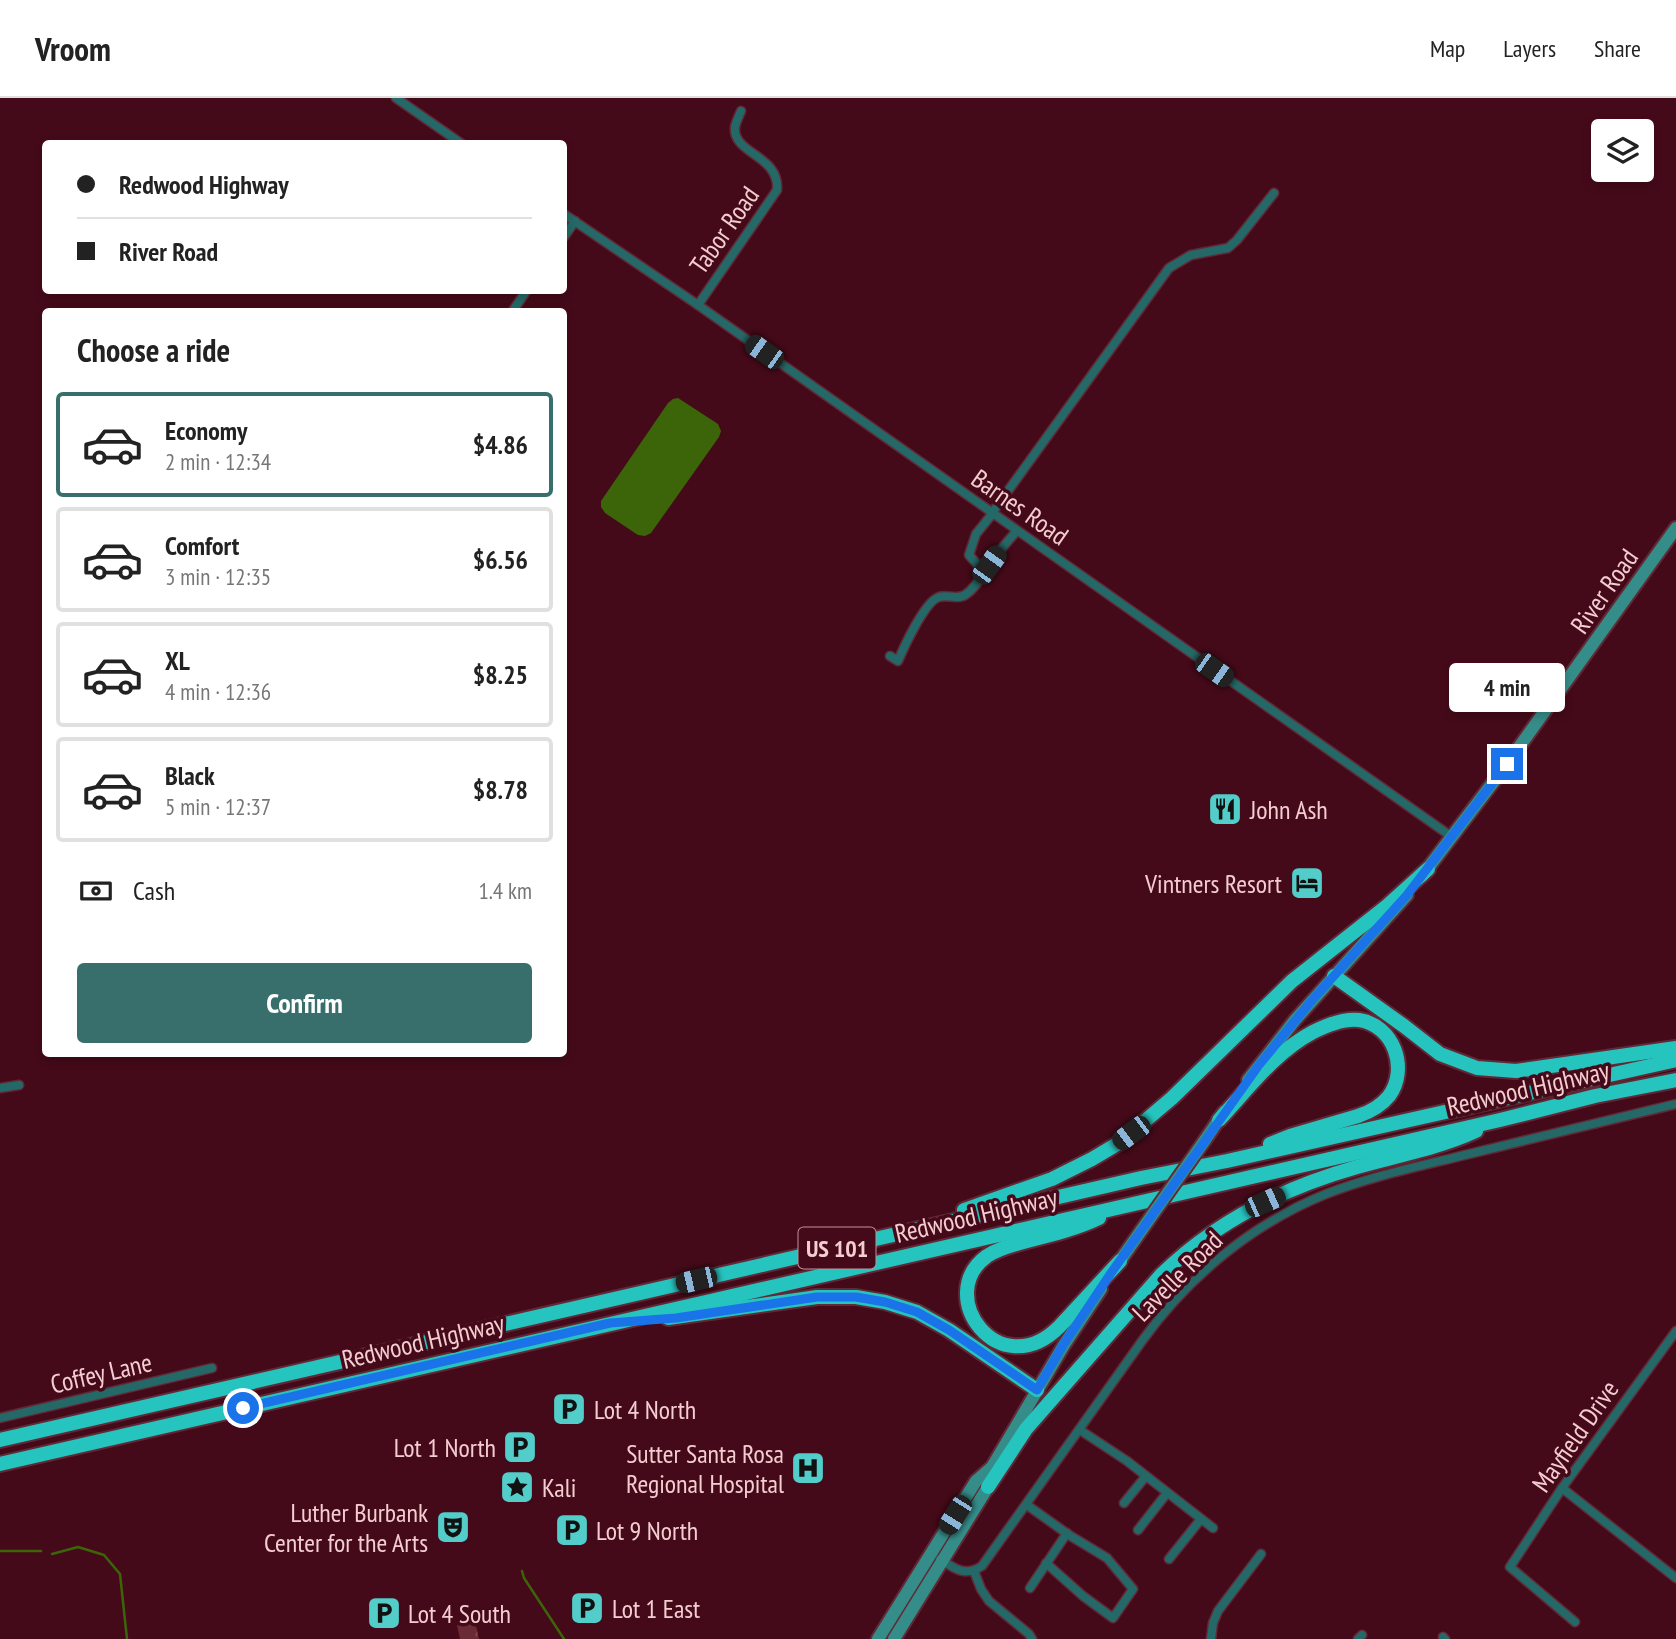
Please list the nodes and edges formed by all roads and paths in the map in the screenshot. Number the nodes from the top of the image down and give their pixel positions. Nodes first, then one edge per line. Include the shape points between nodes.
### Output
1 (396, 98) edge
2 (741, 111) dead end
3 (456, 140) edge
4 (1274, 193) dead end
5 (567, 216) edge
6 (575, 221) junction
7 (567, 233) edge
8 (698, 305) junction
9 (992, 513) junction
10 (1676, 528) edge
11 (1017, 531) junction
12 (986, 570) junction
13 (890, 656) dead end
14 (1452, 837) junction
15 (1428, 869) junction
16 (1334, 976) junction
17 (1676, 1048) edge
18 (1676, 1060) edge
19 (1676, 1080) edge
20 (19, 1085) dead end
21 (0, 1088) edge
22 (1676, 1104) edge
23 (1219, 1120) junction
24 (1500, 1120) junction
25 (1227, 1161) junction
26 (1123, 1207) junction
27 (884, 1237) junction
28 (1120, 1261) junction
29 (610, 1323) junction
30 (1676, 1331) edge
31 (1667, 1343) junction
32 (1676, 1350) edge
33 (212, 1368) dead end
34 (1037, 1390) junction
35 (0, 1418) edge
36 (1080, 1430) junction
37 (0, 1440) edge
38 (0, 1464) edge
39 (992, 1467) junction
40 (1146, 1476) junction
41 (988, 1487) junction
42 (1562, 1488) junction
43 (1167, 1493) junction
44 (1124, 1503) dead end
45 (1027, 1505) junction
46 (1201, 1519) junction
47 (1213, 1528) dead end
48 (1138, 1530) dead end
49 (1067, 1533) junction
50 (932, 1553) junction
51 (1261, 1554) dead end
52 (1169, 1559) dead end
53 (943, 1561) junction
54 (1046, 1563) junction
55 (974, 1571) junction
56 (1676, 1578) edge
57 (1030, 1588) dead end
58 (1575, 1622) dead end
59 (878, 1639) edge
60 (894, 1639) edge
61 (1032, 1639) edge
62 (1211, 1639) edge

1 - 3 street
2 - 8 street, Tabor Road via 736,136 772,169 777,190
4 - 9 street via 1228,248 1191,255 1169,268
5 - 6 street, Barnes Road
6 - 7 street
6 - 8 street, Barnes Road
8 - 9 street, Barnes Road
9 - 11 street, Barnes Road
9 - 12 street via 976,534 969,555
10 - 14 main road, River Road
11 - 12 street
11 - 14 street, Barnes Road
12 - 13 street via 964,596 935,599 910,632 898,660
14 - 15 main road, River Road
15 - 16 main road, River Road
15 - 27 highway via 1292,981 1119,1143 1052,1179
16 - 17 highway via 1440,1054 1478,1068 1516,1071
16 - 23 main road, River Road via 1276,1042
18 - 25 highway, Redwood Highway / US 101
19 - 24 highway, Redwood Highway / US 101
20 - 21 street
22 - 36 street, Lavelle Road via 1374,1178 1289,1212 1237,1245 1176,1300
23 - 25 highway via 1283,1053 1321,1029 1360,1020 1378,1028 1393,1046 1397,1080 1376,1108
23 - 28 main road, River Road, bridge
24 - 26 highway, Redwood Highway / US 101
24 - 41 highway via 1455,1141 1354,1168 1279,1196 1206,1236 1161,1275 1026,1429
25 - 27 highway, Redwood Highway / US 101
26 - 28 highway via 1083,1226 1004,1248 985,1258 969,1285 971,1314 997,1342 1015,1346 1038,1343 1054,1332
26 - 29 highway, Redwood Highway / US 101
27 - 37 highway, Redwood Highway / US 101
28 - 34 main road, River Road
29 - 34 highway via 817,1297 863,1298 933,1320
29 - 38 highway, Redwood Highway / US 101
30 - 31 street, Mayfield Drive
31 - 32 street
31 - 42 street, Mayfield Drive
33 - 35 street, Coffey Lane
34 - 39 main road, River Road
36 - 40 street
36 - 45 street, Lavelle Road
39 - 41 main road
39 - 50 main road via 976,1481
40 - 43 street
40 - 44 street
41 - 53 main road
42 - 56 street
42 - 58 street, Mayfield Drive via 1510,1567
43 - 46 street
43 - 48 street
45 - 49 street
45 - 55 street, Lavelle Road
46 - 47 street
46 - 52 street
49 - 54 street
49 - 54 street via 1107,1558 1133,1589 1113,1618
50 - 53 street
50 - 59 main road
51 - 62 street via 1218,1611
53 - 55 street via 960,1571
53 - 60 main road
54 - 57 street
55 - 61 street via 989,1601

